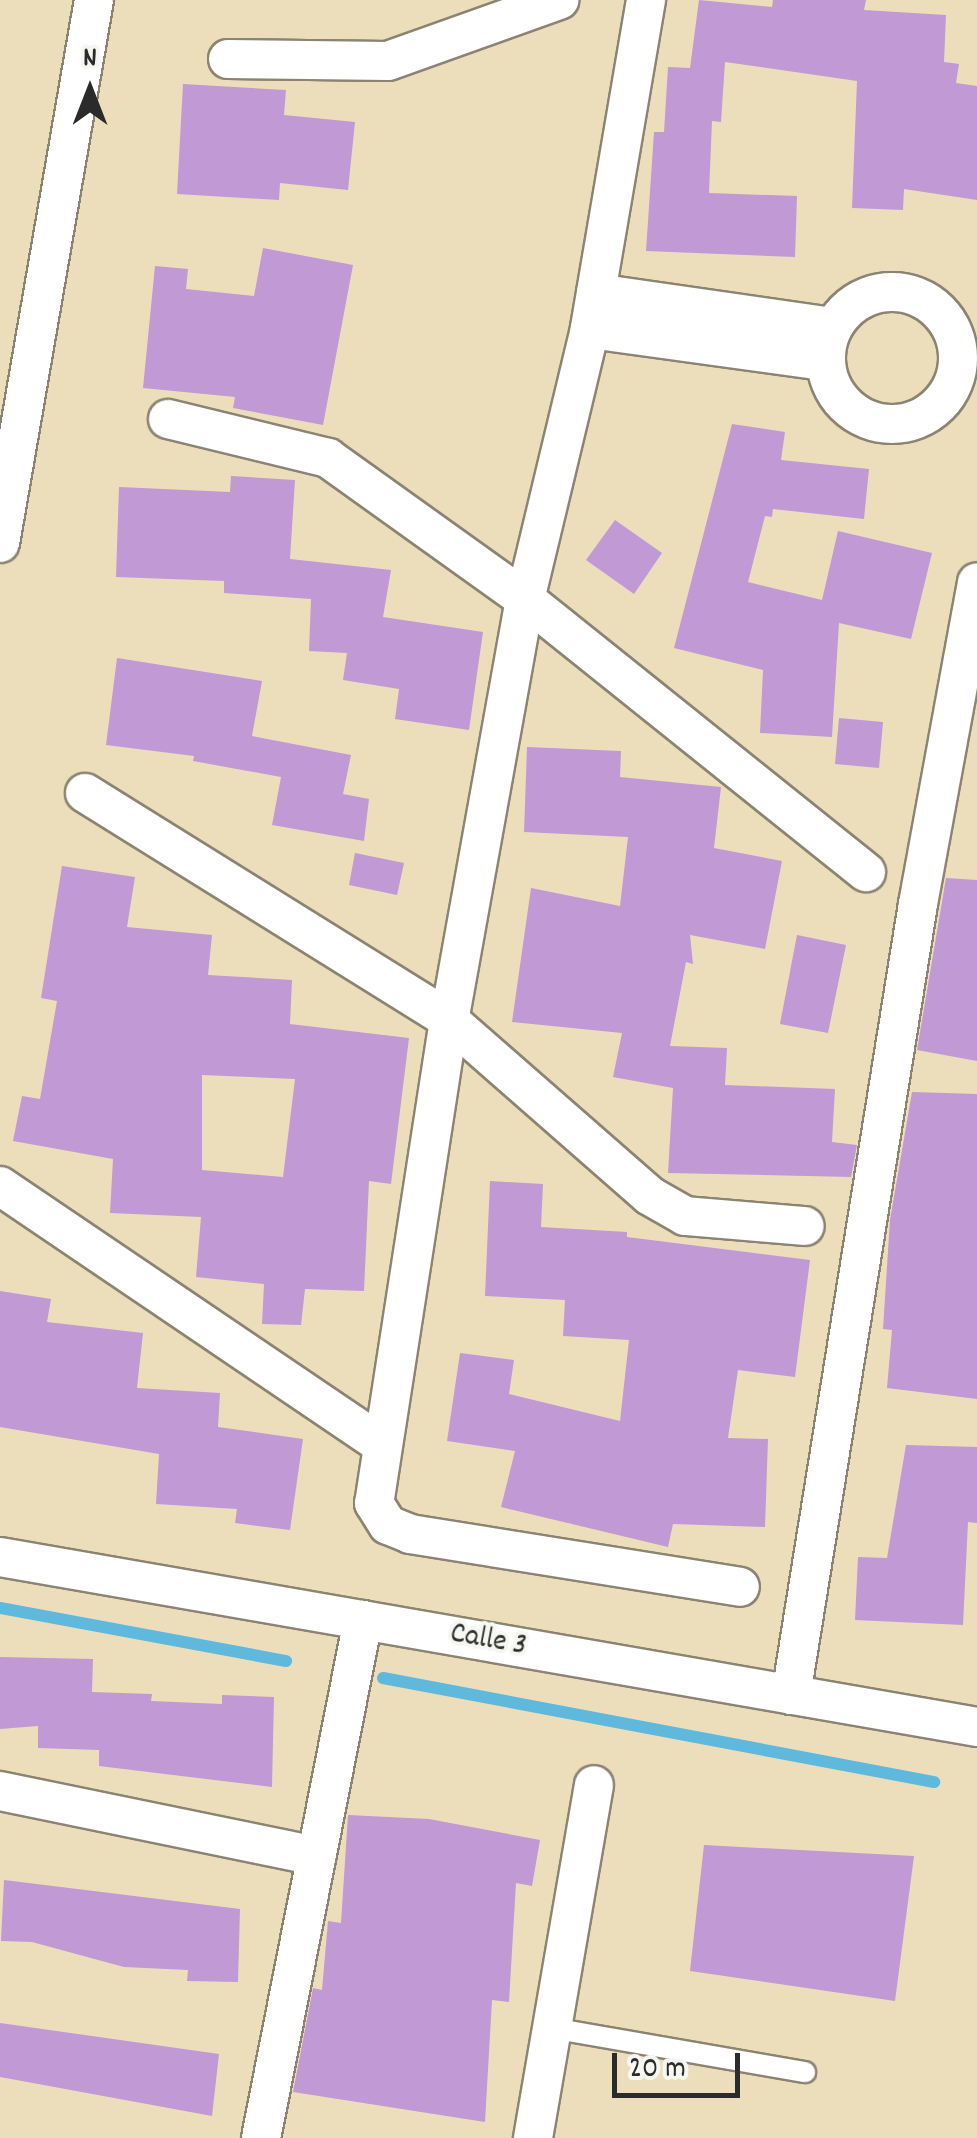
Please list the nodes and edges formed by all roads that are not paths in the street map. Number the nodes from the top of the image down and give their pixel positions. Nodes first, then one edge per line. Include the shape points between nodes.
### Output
1 (94, 0) edge
2 (558, 0) edge
3 (646, 0) edge
4 (228, 58) dead end
5 (593, 310) junction
6 (828, 344) dead end
7 (168, 419) dead end
8 (0, 543) edge
9 (977, 582) edge
10 (525, 599) junction
11 (85, 793) dead end
12 (866, 872) dead end
13 (449, 1020) junction
14 (0, 1186) edge
15 (804, 1226) dead end
16 (381, 1444) junction
17 (0, 1557) edge
18 (740, 1587) dead end
19 (362, 1620) junction
20 (791, 1695) junction
21 (977, 1726) edge
22 (594, 1786) dead end
23 (0, 1791) edge
24 (316, 1856) junction
25 (552, 2028) junction
26 (805, 2072) dead end
27 (261, 2138) edge
28 (534, 2138) edge

1 - 8 street
2 - 4 street via 388,61
3 - 5 street
5 - 6 street
5 - 10 street
7 - 10 street via 328,458
9 - 20 street via 914,924
10 - 12 street
10 - 13 street
11 - 13 street
13 - 15 street via 650,1196 685,1216
13 - 16 street
14 - 16 street
16 - 18 street via 374,1503 388,1525 410,1534
17 - 19 street, Calle 3
19 - 20 street, Calle 3
19 - 24 street
20 - 21 street, Calle 3
22 - 25 street
23 - 24 street
24 - 27 street
25 - 26 lane
25 - 28 street

